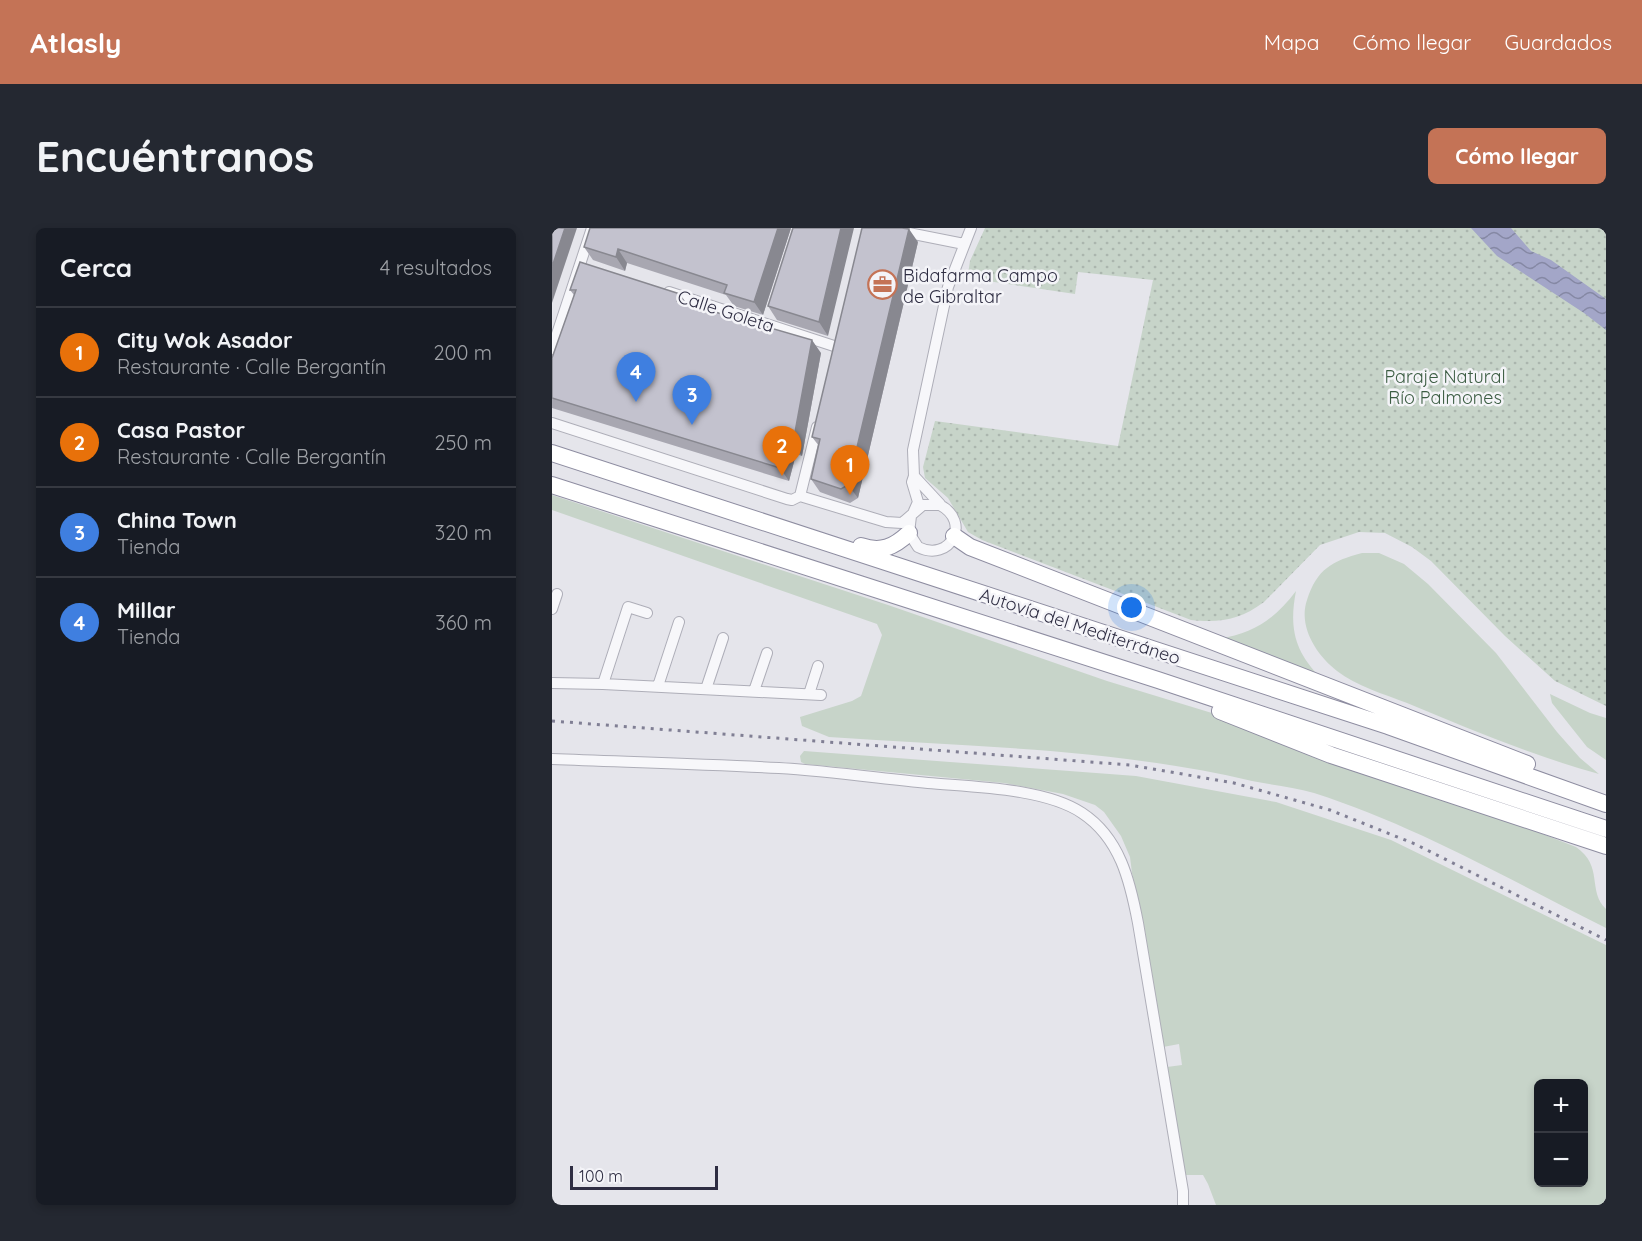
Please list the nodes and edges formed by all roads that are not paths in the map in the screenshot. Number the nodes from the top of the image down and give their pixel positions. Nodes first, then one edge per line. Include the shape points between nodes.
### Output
1 (592, 228) edge
2 (884, 228) edge
3 (971, 228) edge
4 (964, 244) junction
5 (658, 289) edge
6 (552, 349) edge
7 (834, 358) edge
8 (820, 416) edge
9 (552, 423) edge
10 (552, 453) edge
11 (914, 476) junction
12 (552, 485) edge
13 (800, 496) junction
14 (945, 508) junction
15 (911, 520) junction
16 (795, 533) junction
17 (954, 536) junction
18 (557, 594) dead end
19 (552, 609) edge
20 (647, 613) dead end
21 (678, 622) dead end
22 (722, 638) dead end
23 (766, 653) dead end
24 (817, 666) dead end
25 (1158, 680) junction
26 (552, 683) edge
27 (603, 684) junction
28 (658, 687) junction
29 (706, 689) junction
30 (754, 691) junction
31 (552, 759) edge
32 (1606, 794) edge
33 (1606, 804) edge
34 (1606, 829) edge
35 (1606, 846) edge
36 (1184, 1205) edge

1 - 6 street via 586,266
2 - 4 street
3 - 4 street
4 - 11 street via 948,287 913,450
5 - 7 street, Calle Goleta via 838,342
8 - 13 street
9 - 13 street via 787,499
10 - 16 highway, Autovía del Mediterráneo
11 - 14 street
11 - 15 street via 918,502
12 - 25 highway, Autovía del Mediterráneo
13 - 15 street via 886,522
14 - 15 street via 929,504
14 - 17 street via 955,522
15 - 16 highway via 894,546 885,549 872,550 808,528
15 - 17 street via 918,547 929,551 945,547
16 - 33 highway, Autovía del Mediterráneo via 1388,726
17 - 32 highway via 970,547
18 - 19 street
20 - 27 street via 628,607
21 - 28 street
22 - 29 street
23 - 30 street
24 - 30 street via 815,694
25 - 34 highway, Autovía del Mediterráneo
25 - 35 highway via 1178,695 1331,754
26 - 27 street
27 - 28 street
28 - 29 street
29 - 30 street
31 - 36 street via 781,768 1006,791 1066,804 1096,823 1116,849 1130,883

